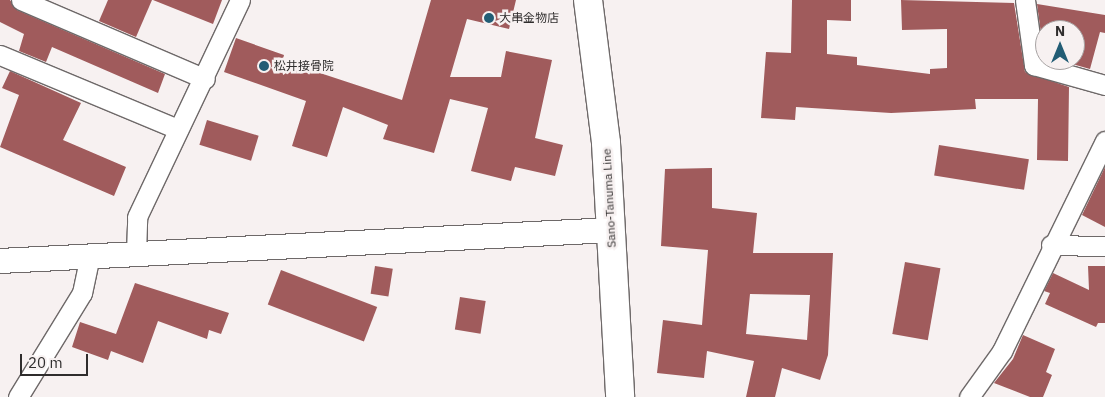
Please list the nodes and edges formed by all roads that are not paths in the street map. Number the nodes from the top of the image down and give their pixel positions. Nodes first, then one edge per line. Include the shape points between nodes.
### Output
1 (21, 0) edge
2 (240, 0) edge
3 (588, 0) edge
4 (1025, 0) edge
5 (0, 55) edge
6 (205, 79) junction
7 (1105, 85) edge
8 (178, 129) junction
9 (1105, 141) edge
10 (612, 230) junction
11 (1051, 245) junction
12 (1105, 246) edge
13 (136, 253) junction
14 (90, 256) junction
15 (0, 261) edge
16 (18, 397) edge
17 (620, 397) edge
18 (969, 397) edge

1 - 6 street
2 - 6 street
3 - 10 main road, Sano-Tanuma Line via 601,85
4 - 7 street via 1034,65
5 - 8 street
6 - 8 street
8 - 13 street via 137,217
9 - 11 street
10 - 13 street
10 - 17 main road, Sano-Tanuma Line
11 - 12 street
11 - 18 street via 1002,351
13 - 14 street
14 - 15 street
14 - 16 street via 82,292

